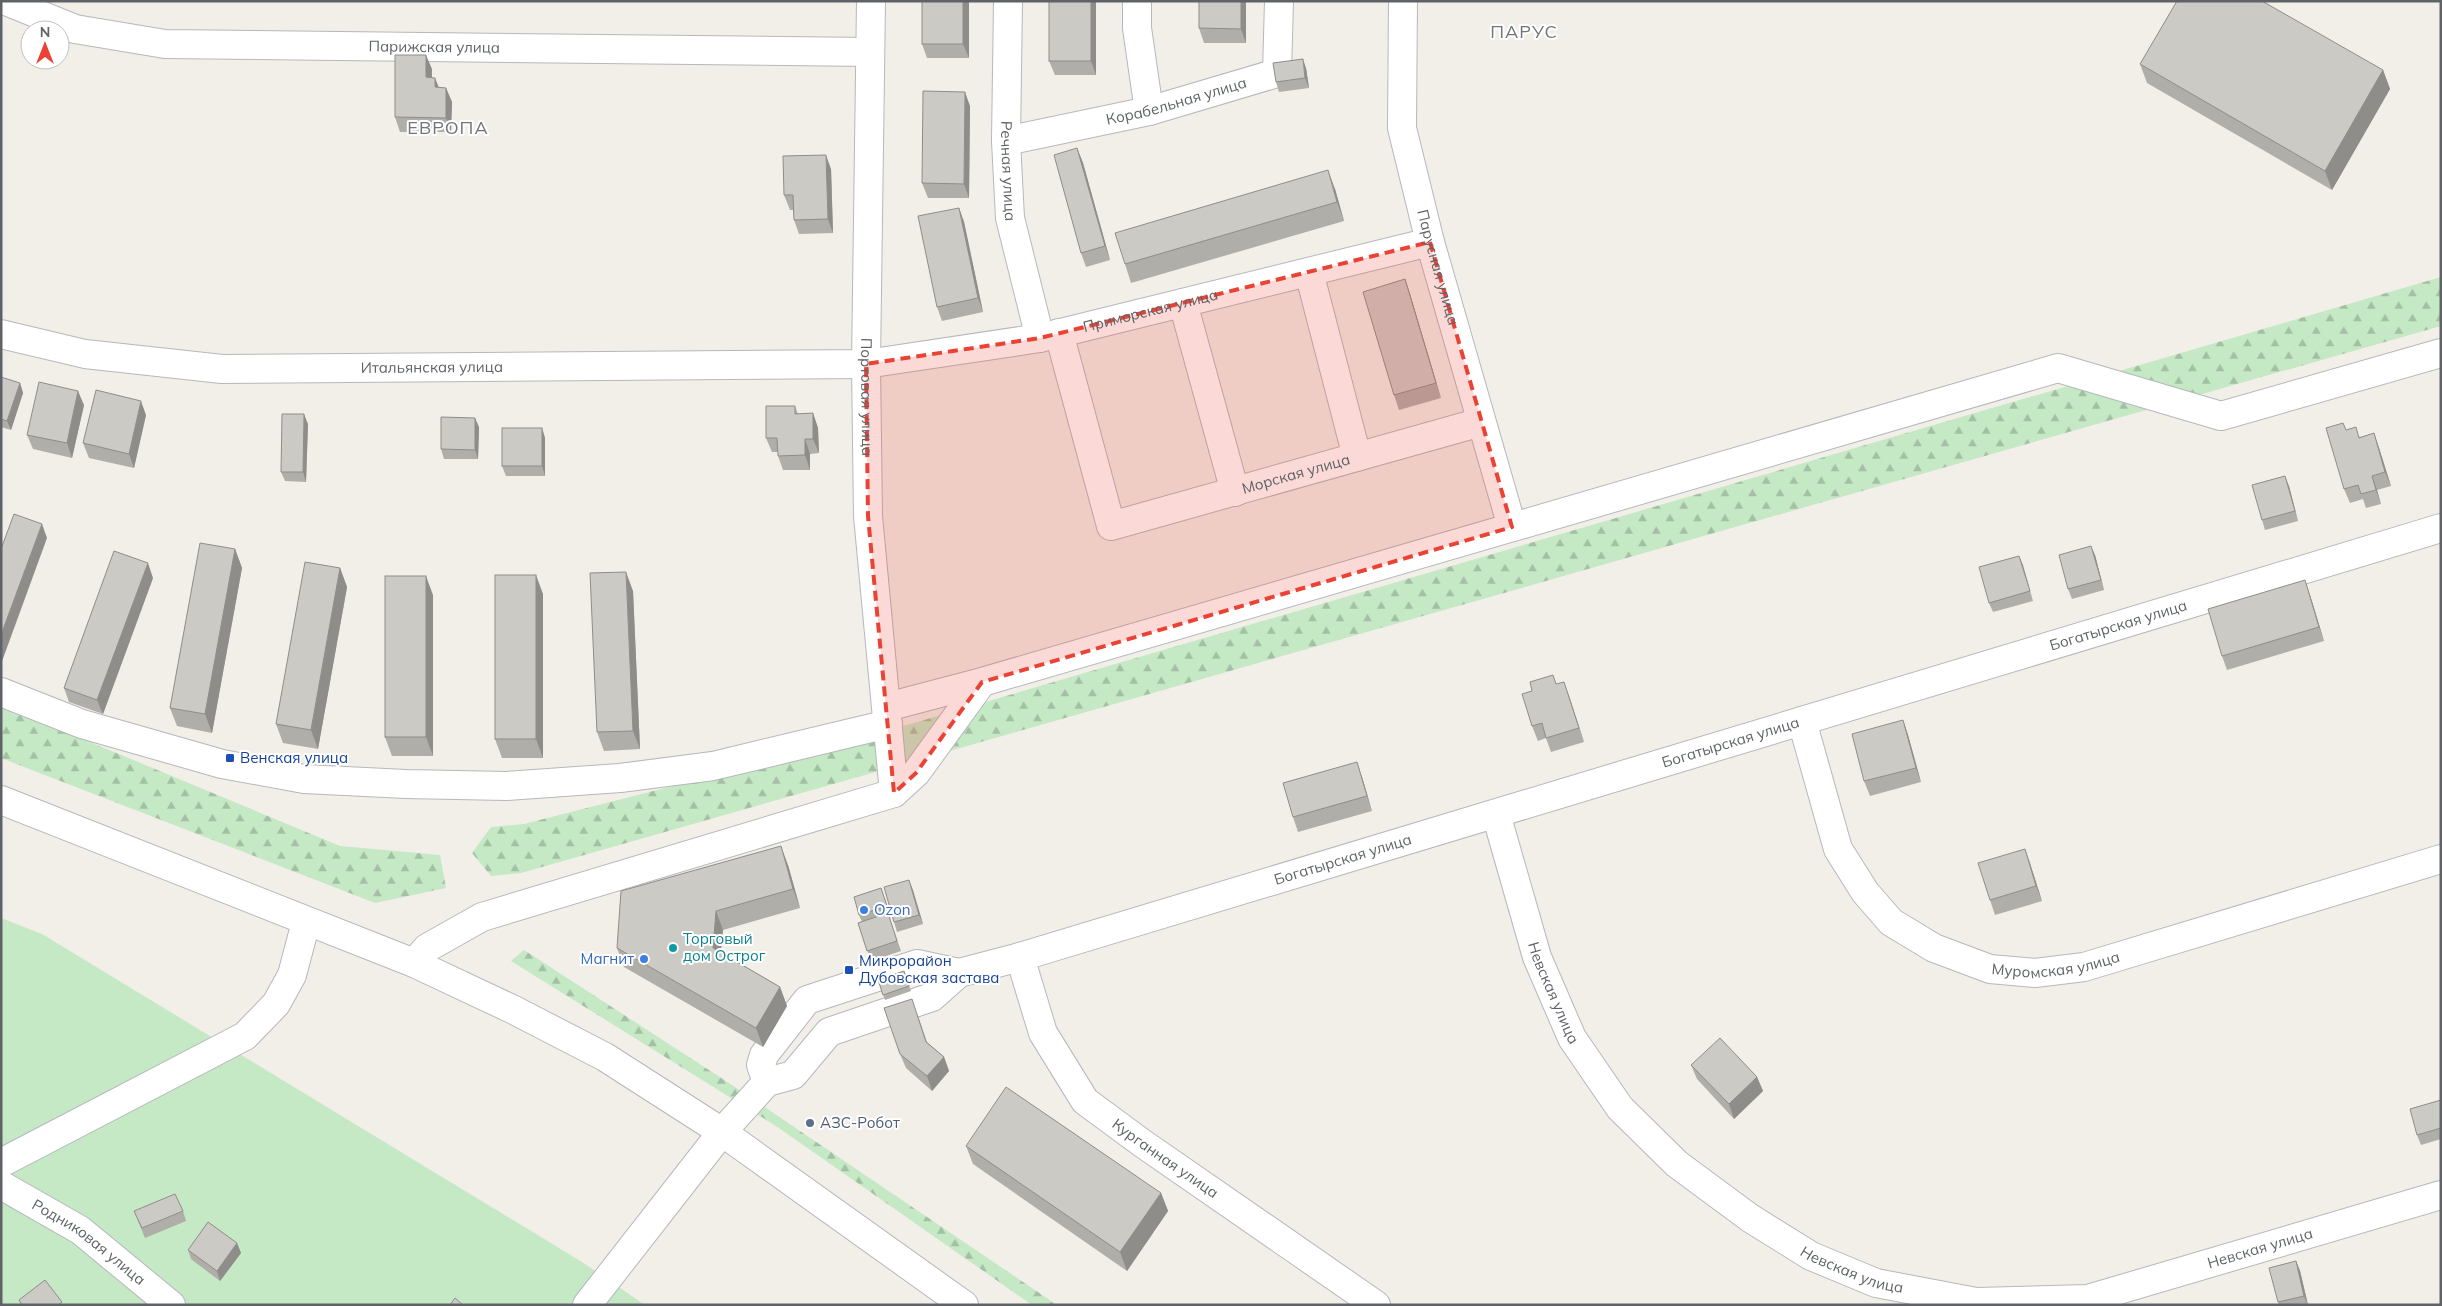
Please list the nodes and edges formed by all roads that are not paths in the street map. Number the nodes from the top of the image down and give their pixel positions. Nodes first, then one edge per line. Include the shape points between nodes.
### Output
1 (6, 1) edge
2 (871, 1) edge
3 (1008, 1) edge
4 (1138, 1) edge
5 (1279, 1) edge
6 (1404, 1) edge
7 (870, 52) junction
8 (1149, 111) junction
9 (1006, 141) junction
10 (1430, 242) junction
11 (1309, 272) junction
12 (1183, 303) junction
13 (1, 334) edge
14 (1050, 335) junction
15 (2441, 353) edge
16 (866, 364) junction
17 (1481, 422) junction
18 (1357, 457) junction
19 (1235, 492) junction
20 (1111, 526) joint
21 (1512, 527) junction
22 (2441, 528) edge
23 (982, 682) junction
24 (1, 692) edge
25 (888, 716) junction
26 (1802, 721) junction
27 (894, 793) junction
28 (1, 800) edge
29 (1496, 814) junction
30 (2441, 859) edge
31 (306, 922) junction
32 (1020, 957) junction
33 (414, 963) junction
34 (959, 972) junction
35 (767, 1082) junction
36 (722, 1132) junction
37 (1, 1163) edge
38 (1, 1185) edge
39 (2441, 1195) edge
40 (171, 1305) edge
41 (587, 1305) edge
42 (964, 1305) edge
43 (1376, 1305) edge

1 - 7 street, Парижская улица via 75,29 165,44
2 - 7 street, Портовая улица
3 - 9 street, Речная улица
4 - 8 street via 1137,28
5 - 8 street, Корабельная улица via 1277,72
6 - 10 street, Парусная улица via 1402,128
7 - 16 street, Портовая улица
8 - 9 street, Корабельная улица
9 - 14 street, Речная улица via 1010,218
10 - 11 street, Приморская улица
10 - 17 street, Парусная улица
11 - 12 street, Приморская улица
11 - 18 street
12 - 14 street, Приморская улица
12 - 19 street
13 - 16 street, Итальянская улица via 85,354 222,369
14 - 16 street, Приморская улица
14 - 20 street, Речная улица
15 - 21 street via 2221,416 2058,368
16 - 25 street, Портовая улица via 868,516
17 - 18 street, Морская улица
17 - 21 street, Парусная улица
18 - 19 street, Морская улица
19 - 20 street, Морская улица
21 - 23 street
22 - 26 street, Богатырская улица
23 - 25 street
23 - 27 street via 916,774
24 - 25 street via 82,724 222,764 304,779 406,784 506,786 630,777 714,766
25 - 27 street, Портовая улица
26 - 29 street, Богатырская улица
26 - 30 street, Муромская улица via 1838,850 1865,892 1891,922 1934,948 1990,970 2035,973 2084,967
27 - 33 street via 482,917 427,948
28 - 31 street
29 - 32 street, Богатырская улица
29 - 39 street, Невская улица via 1541,966 1572,1038 1620,1108 1677,1164 1750,1218 1811,1256 1876,1284 1976,1302 2088,1299
31 - 33 street
31 - 37 street via 292,974 276,1004 245,1036
32 - 34 street, Богатырская улица
32 - 43 street, Курганная улица via 1043,1033 1085,1101
33 - 36 street via 605,1057
34 - 35 street via 932,997 829,1032 793,1075
34 - 35 street via 917,964 807,1000 764,1055 761,1065
35 - 36 street
36 - 41 street
36 - 42 street
38 - 40 street, Родниковая улица via 80,1230

